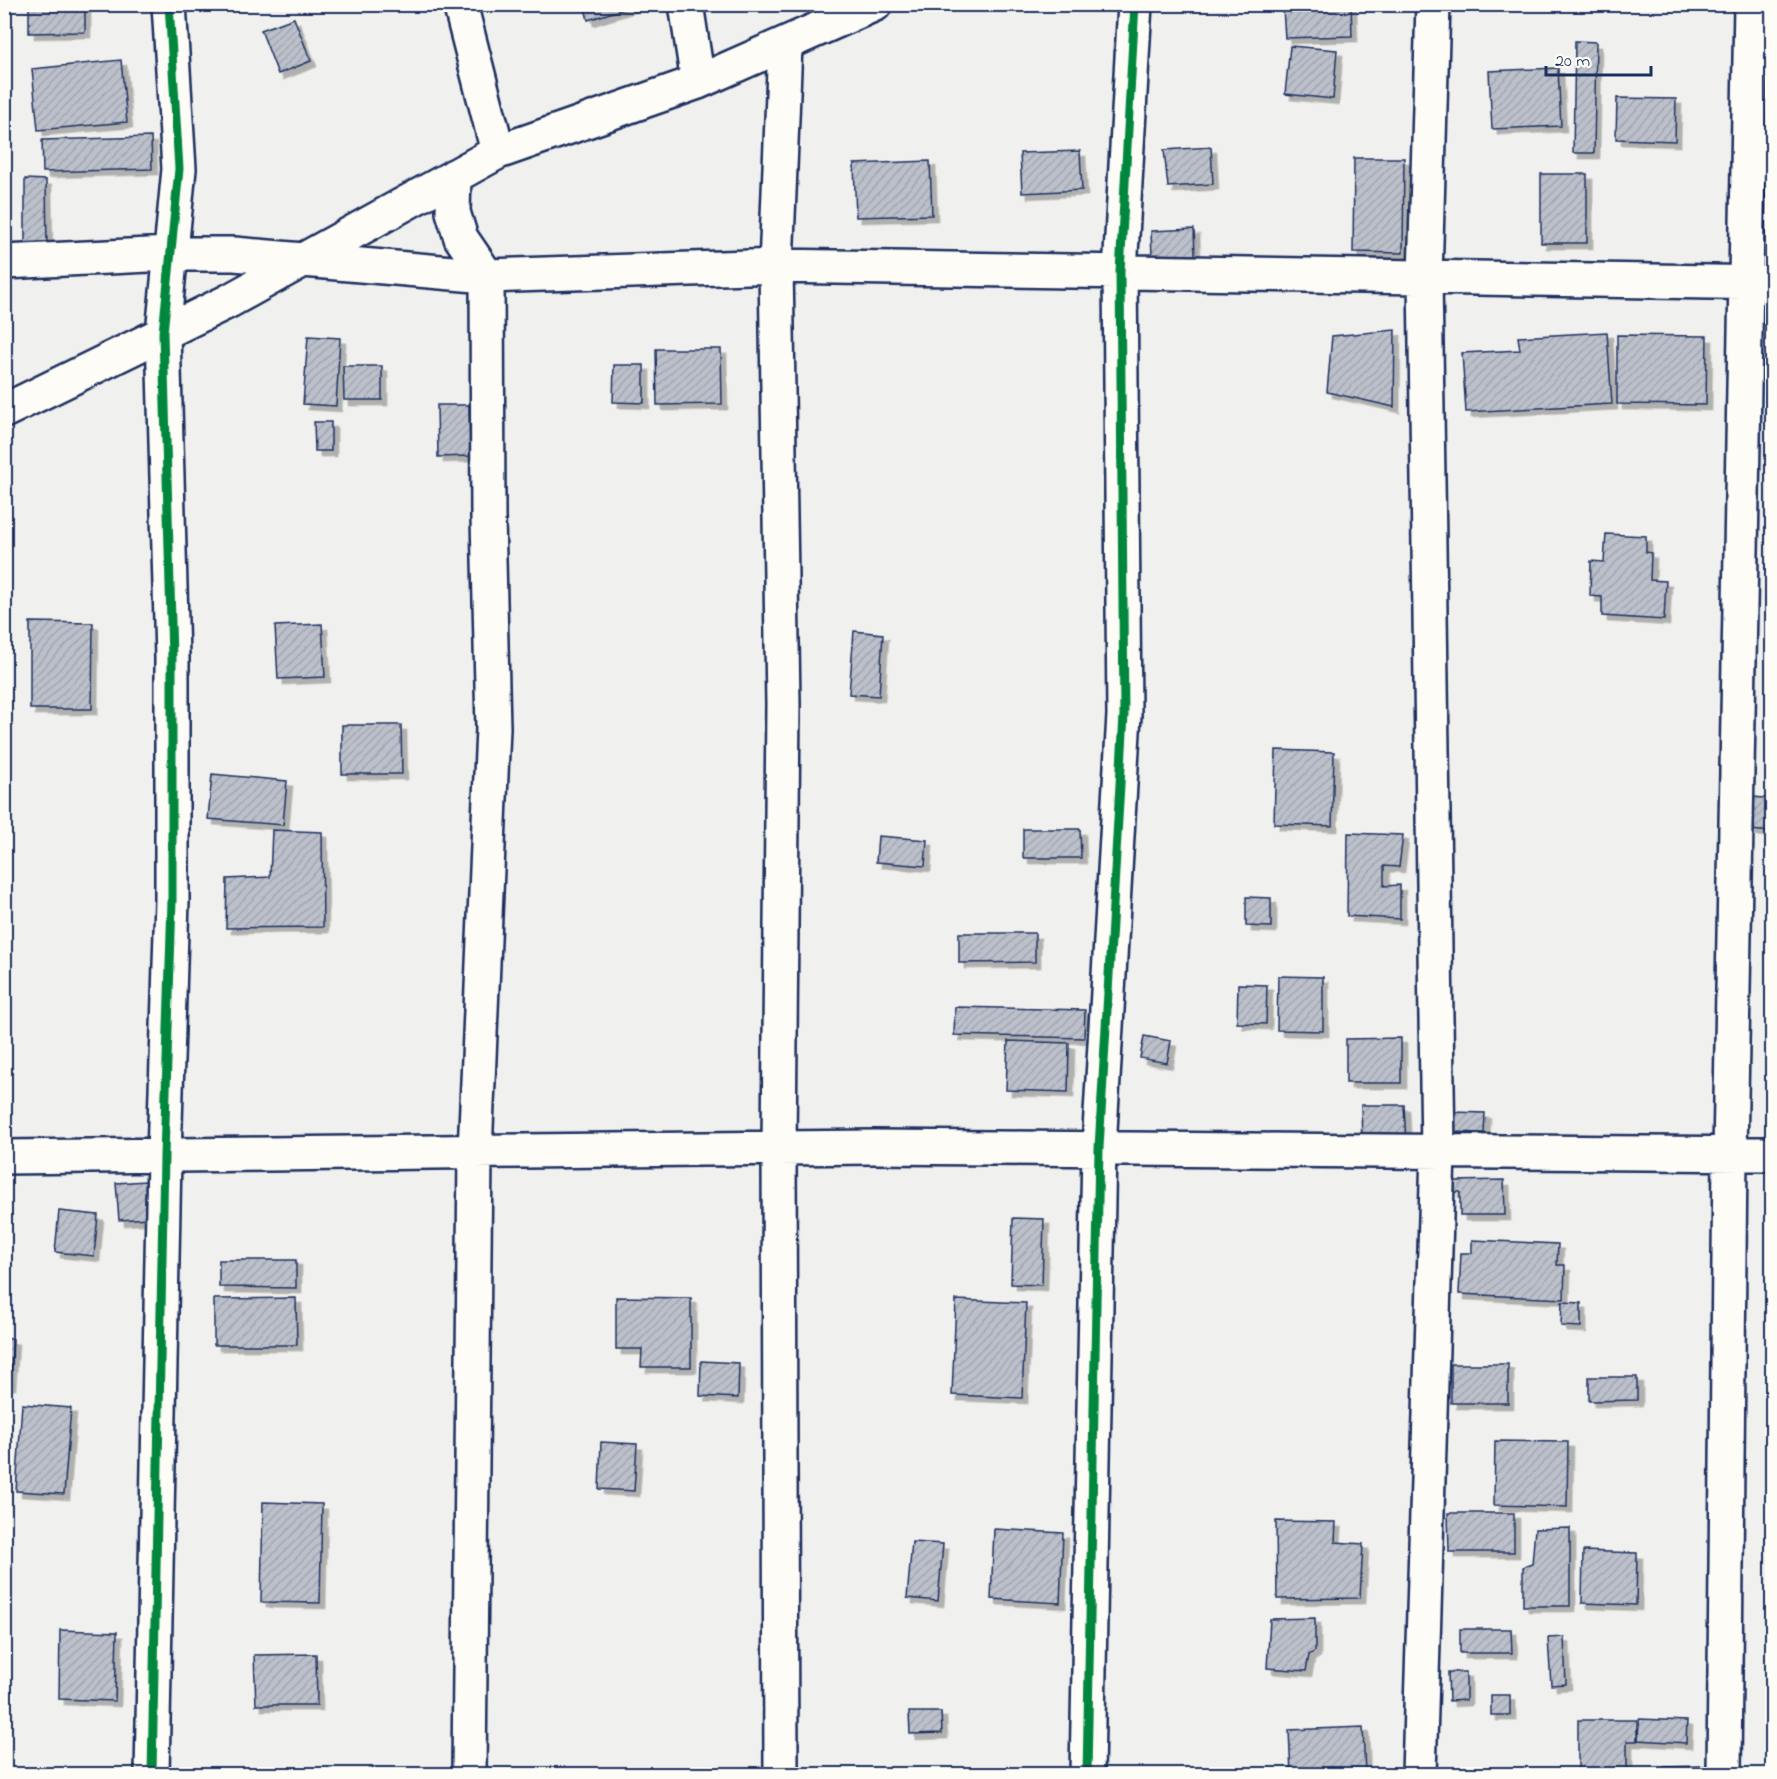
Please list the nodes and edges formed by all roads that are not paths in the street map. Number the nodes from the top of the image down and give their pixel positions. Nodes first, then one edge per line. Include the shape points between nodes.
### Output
1 (169, 4) edge
2 (460, 4) edge
3 (686, 4) edge
4 (875, 4) edge
5 (1136, 4) edge
6 (1433, 4) edge
7 (1751, 4) edge
8 (785, 45) junction
9 (698, 82) junction
10 (498, 152) junction
11 (454, 176) junction
12 (170, 254) junction
13 (305, 260) junction
14 (4, 262) edge
15 (776, 266) junction
16 (1120, 272) junction
17 (487, 276) junction
18 (1425, 278) junction
19 (1760, 284) edge
20 (163, 333) junction
21 (4, 411) edge
22 (1099, 1148) junction
23 (779, 1149) junction
24 (475, 1152) junction
25 (1438, 1152) junction
26 (1730, 1154) junction
27 (1773, 1154) edge
28 (164, 1155) junction
29 (4, 1157) edge
30 (152, 1774) edge
31 (469, 1774) edge
32 (782, 1774) edge
33 (1087, 1774) edge
34 (1419, 1774) edge
35 (1724, 1774) edge

1 - 12 street via 179,169
2 - 10 street
3 - 9 street
4 - 8 street
5 - 16 street
6 - 18 street
7 - 19 street
8 - 9 street
8 - 15 street
9 - 10 street
10 - 11 street
11 - 13 street
11 - 17 street via 453,212 461,238
12 - 13 street
12 - 14 street
12 - 20 street
13 - 17 street
13 - 20 street
15 - 16 street
15 - 17 street
15 - 23 street via 783,704
16 - 18 street
16 - 22 street via 1124,715
17 - 24 street via 493,729
18 - 19 street
18 - 25 street
19 - 26 street
20 - 21 street
20 - 28 street via 172,658 172,900
22 - 23 street
22 - 25 street
22 - 33 street
23 - 24 street
23 - 32 street
24 - 28 street
24 - 31 street
25 - 26 street
25 - 34 street
26 - 27 street
26 - 35 street
28 - 29 street
28 - 30 street

